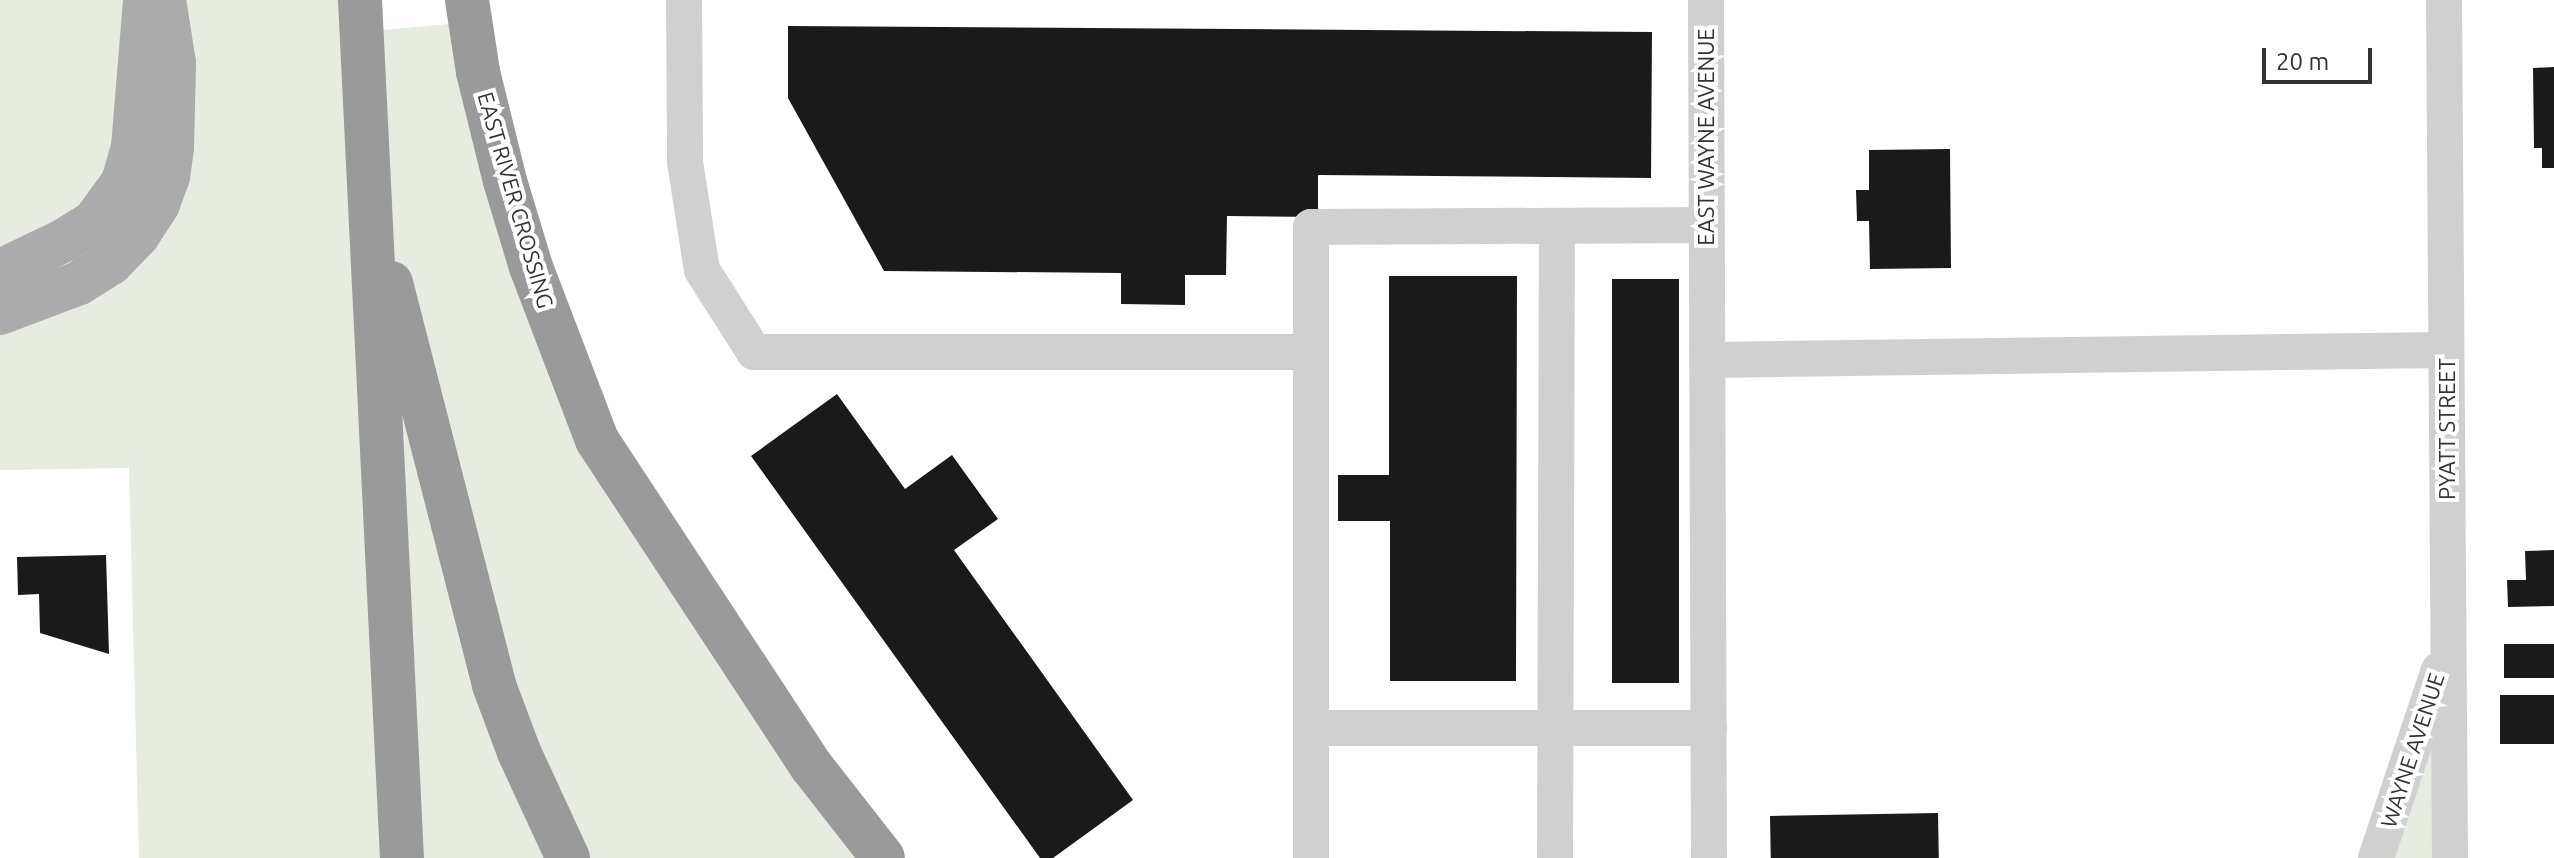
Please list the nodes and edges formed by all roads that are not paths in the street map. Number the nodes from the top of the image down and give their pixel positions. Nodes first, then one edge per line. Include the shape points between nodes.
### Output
1 (145, 0) edge
2 (164, 0) edge
3 (684, 0) edge
4 (1706, 0) edge
5 (2444, 0) edge
6 (468, 11) edge
7 (361, 16) edge
8 (368, 191) junction
9 (1707, 225) junction
10 (1557, 226) junction
11 (6, 265) edge
12 (0, 313) edge
13 (2446, 350) junction
14 (1311, 352) junction
15 (1707, 360) junction
16 (2448, 642) junction
17 (1311, 728) junction
18 (1555, 728) junction
19 (1709, 728) junction
20 (402, 858) edge
21 (568, 858) edge
22 (883, 858) edge
23 (1311, 858) edge
24 (1555, 858) edge
25 (1709, 858) edge
26 (2376, 858) edge
27 (2450, 858) edge

1 - 11 main road via 133,147 123,182 94,222
2 - 12 main road via 174,63 172,147 158,204 111,263 79,283
3 - 14 street via 685,162 702,270 754,352
4 - 9 street, EAST WAYNE AVENUE
5 - 13 street, PYATT STREET
6 - 22 highway, EAST RIVER CROSSING via 478,72 526,252 597,440 812,767
7 - 8 highway
8 - 20 highway
8 - 21 highway via 494,685
9 - 10 street
9 - 15 street, EAST WAYNE AVENUE
10 - 14 street via 1311,227
10 - 18 street
13 - 15 street
13 - 16 street, PYATT STREET
14 - 17 street
15 - 19 street, EAST WAYNE AVENUE
16 - 26 street, WAYNE AVENUE
16 - 27 street, PYATT STREET
17 - 18 street
17 - 23 street
18 - 19 street
18 - 24 street
19 - 25 street, EAST WAYNE AVENUE

